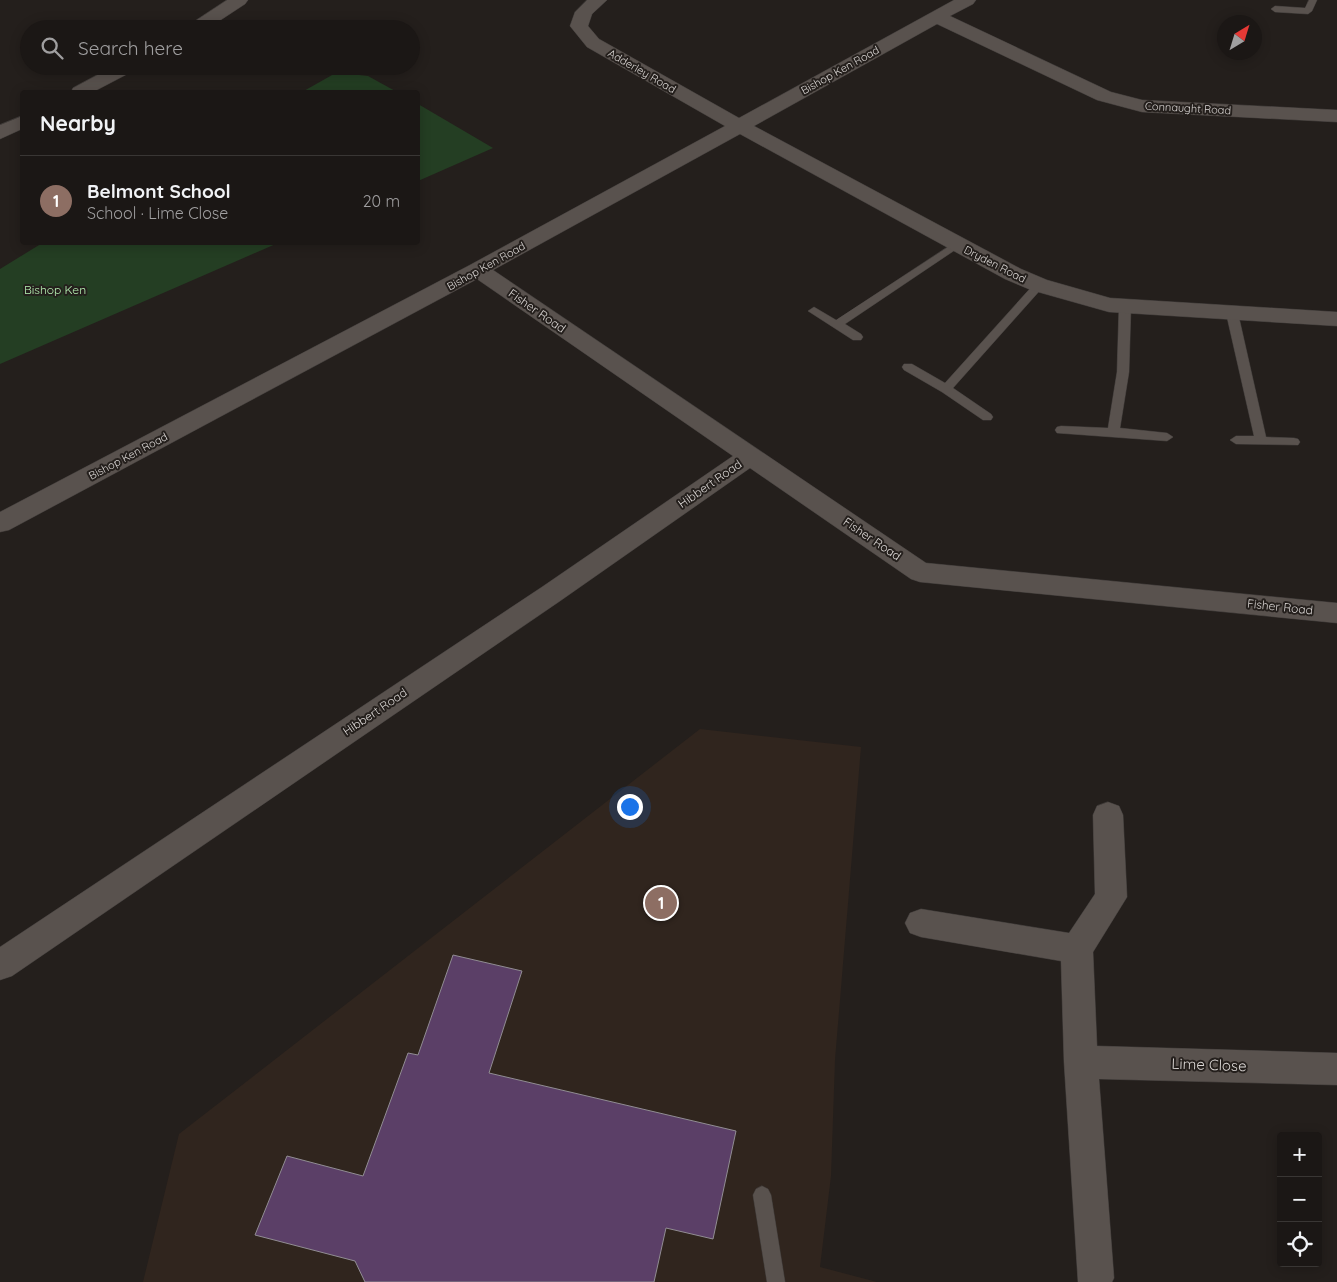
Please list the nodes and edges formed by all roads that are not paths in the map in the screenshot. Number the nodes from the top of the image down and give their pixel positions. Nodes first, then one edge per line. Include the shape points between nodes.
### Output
1 (239, 0) edge
2 (598, 0) edge
3 (967, 0) edge
4 (1313, 0) edge
5 (1275, 9) dead end
6 (937, 17) junction
7 (209, 20) edge
8 (111, 75) edge
9 (84, 90) edge
10 (1337, 116) edge
11 (20, 123) edge
12 (740, 126) junction
13 (0, 133) edge
14 (957, 244) junction
15 (478, 270) junction
16 (1039, 285) junction
17 (1125, 306) junction
18 (814, 311) dead end
19 (1232, 313) junction
20 (1337, 320) edge
21 (836, 325) junction
22 (857, 337) dead end
23 (908, 367) dead end
24 (946, 389) junction
25 (987, 417) dead end
26 (1062, 430) dead end
27 (1113, 432) junction
28 (1167, 437) dead end
29 (1236, 440) dead end
30 (1261, 441) junction
31 (1294, 442) dead end
32 (749, 457) junction
33 (0, 523) edge
34 (1337, 613) edge
35 (1108, 815) dead end
36 (921, 923) dead end
37 (1077, 949) junction
38 (0, 965) edge
39 (1082, 1062) junction
40 (1337, 1069) edge
41 (762, 1195) dead end
42 (1095, 1278) dead end
43 (776, 1282) edge

1 - 7 street
2 - 12 street, Adderley Road via 584,12 579,26 592,43
3 - 6 street, Bishop Ken Road
4 - 5 lane via 1308,11
6 - 10 street, Connaught Road via 1104,96 1142,106
6 - 12 street, Bishop Ken Road
8 - 9 street
11 - 13 street
12 - 14 street, Dryden Road
12 - 15 street, Bishop Ken Road
14 - 16 street, Dryden Road
14 - 21 lane
15 - 32 street, Fisher Road
15 - 33 street, Bishop Ken Road
16 - 17 street, Dryden Road via 1109,305
16 - 24 lane
17 - 19 street, Dryden Road
17 - 27 lane via 1123,372
18 - 21 lane
19 - 20 street, Dryden Road
19 - 30 lane
21 - 22 lane
23 - 24 lane
24 - 25 lane
26 - 27 lane
27 - 28 lane
29 - 30 lane
30 - 31 lane
32 - 34 street, Fisher Road via 920,572
32 - 38 street, Hibbert Road
35 - 37 street via 1111,897
36 - 37 street
37 - 39 street
39 - 40 street, Lime Close
39 - 42 street
41 - 43 lane

